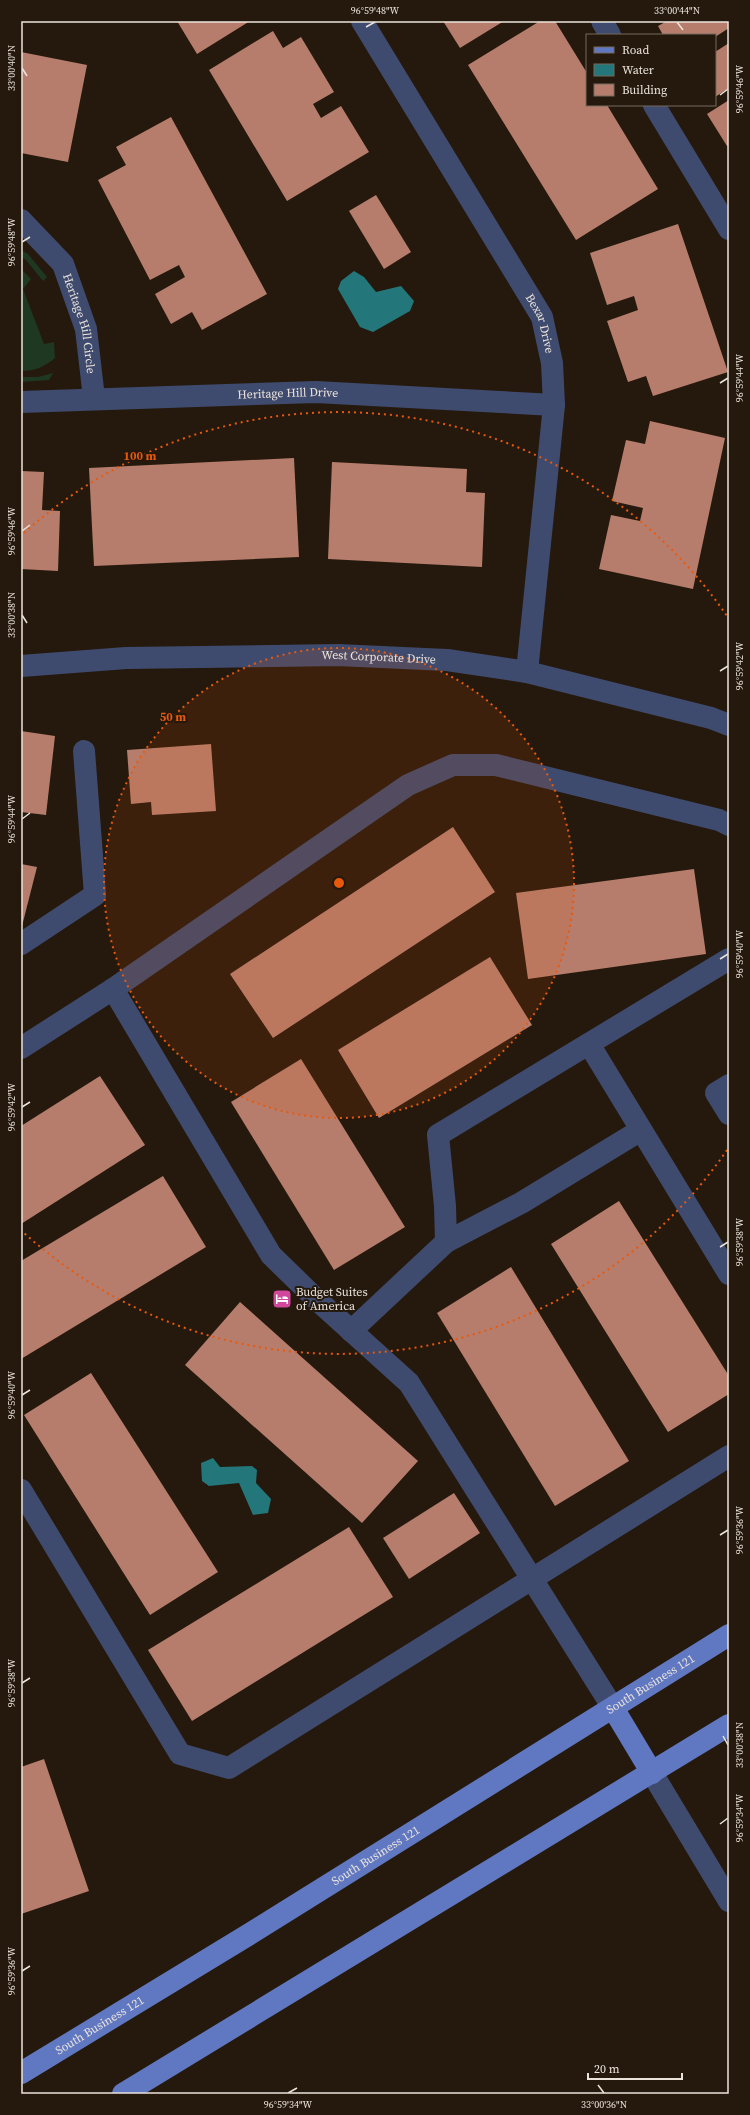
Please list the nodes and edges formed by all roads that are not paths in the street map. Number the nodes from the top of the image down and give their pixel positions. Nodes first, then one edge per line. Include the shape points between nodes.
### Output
1 (362, 21) edge
2 (602, 21) edge
3 (609, 34) edge
4 (655, 106) edge
5 (21, 220) edge
6 (729, 229) edge
7 (94, 398) junction
8 (21, 402) edge
9 (554, 405) junction
10 (21, 666) edge
11 (527, 672) junction
12 (729, 725) edge
13 (84, 751) dead end
14 (729, 825) edge
15 (21, 944) edge
16 (729, 959) edge
17 (113, 989) junction
18 (589, 1044) junction
19 (21, 1048) edge
20 (729, 1086) edge
21 (729, 1114) edge
22 (641, 1130) junction
23 (446, 1242) junction
24 (729, 1274) edge
25 (351, 1331) junction
26 (729, 1456) edge
27 (21, 1490) edge
28 (532, 1578) junction
29 (729, 1635) edge
30 (613, 1708) junction
31 (729, 1725) edge
32 (652, 1773) junction
33 (729, 1900) edge
34 (21, 2073) edge
35 (123, 2094) edge

1 - 9 street, Bexar Drive via 542,317 552,363
2 - 3 street
4 - 6 street
5 - 7 street, Heritage Hill Circle via 63,264 86,329
7 - 8 street, Heritage Hill Drive
7 - 9 street, Heritage Hill Drive via 316,392
9 - 11 street, Bexar Drive
10 - 11 street, West Corporate Drive via 126,658 338,655 447,660
11 - 12 street, West Corporate Drive via 711,718
13 - 15 street via 95,895
14 - 17 street via 719,820 496,765 454,765 408,785
16 - 18 street
17 - 19 street
17 - 25 street via 271,1255
18 - 22 street
18 - 23 street via 438,1135
20 - 21 street via 716,1093
22 - 23 street via 521,1203
22 - 24 street
23 - 25 street
25 - 28 street via 409,1383
26 - 28 street
27 - 28 street via 180,1754 229,1768
28 - 30 street
29 - 30 main road, South Business 121
30 - 32 main road
30 - 34 main road, South Business 121
31 - 32 main road
32 - 33 street
32 - 35 main road

